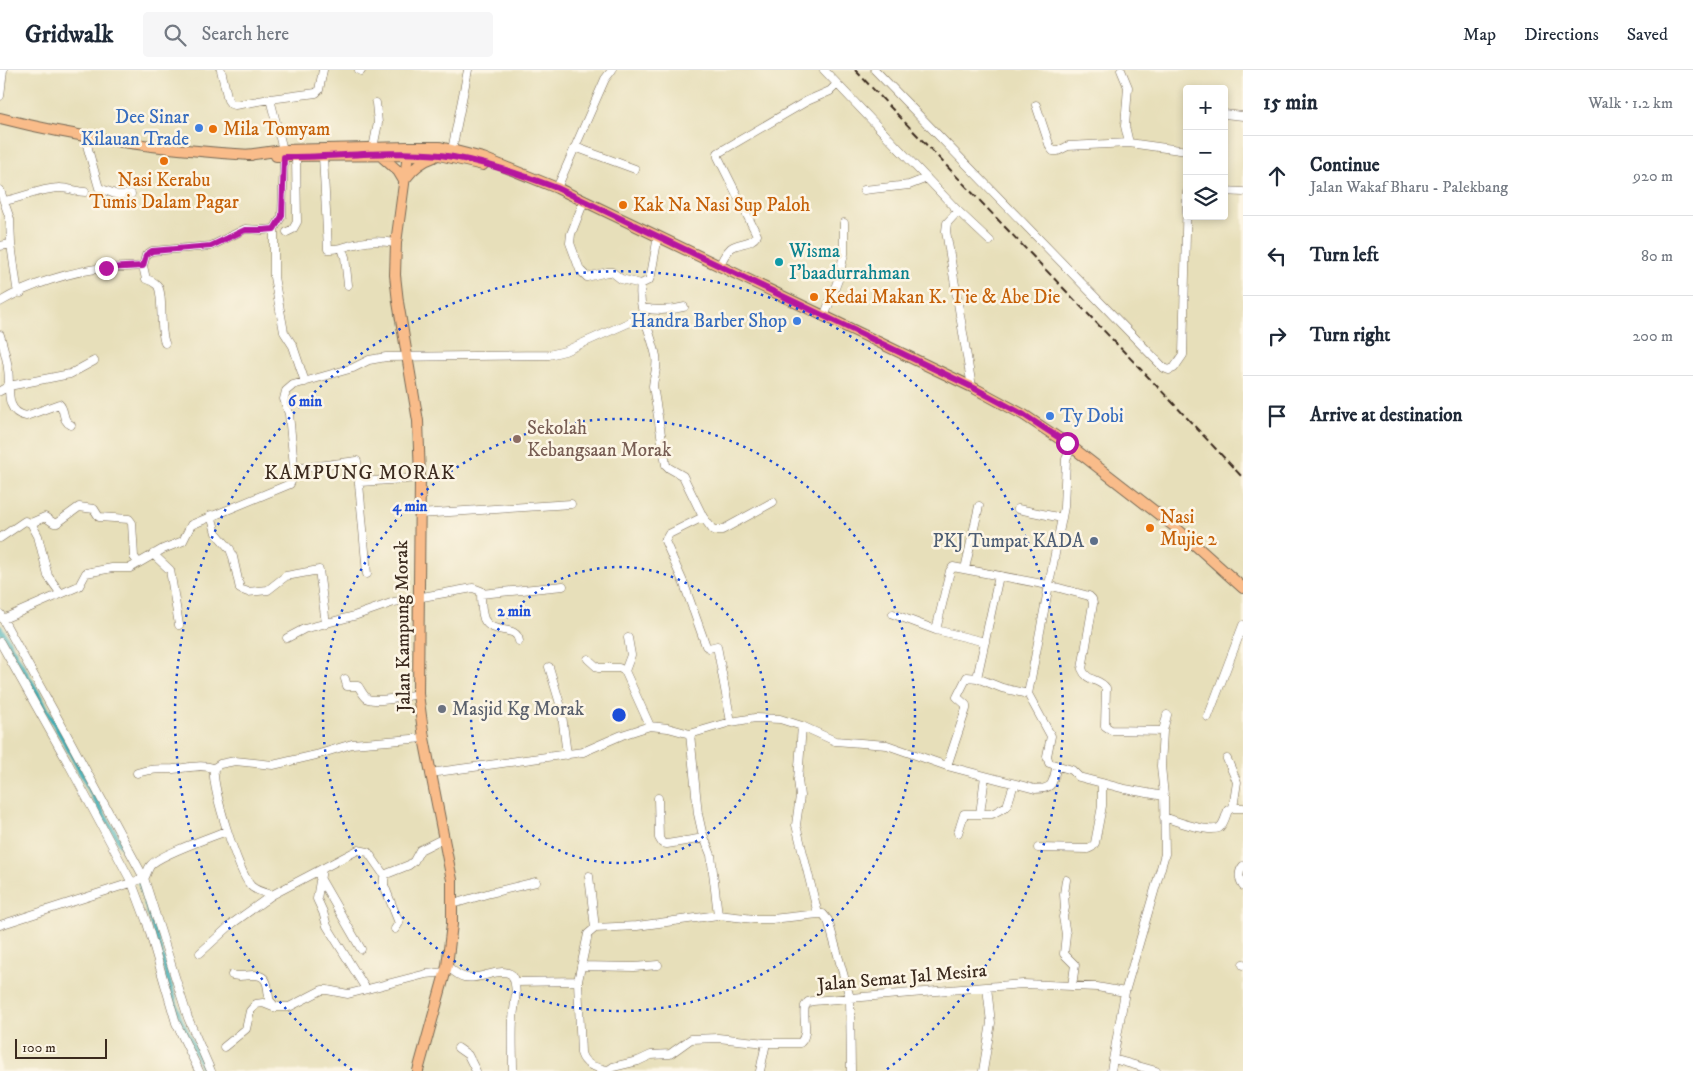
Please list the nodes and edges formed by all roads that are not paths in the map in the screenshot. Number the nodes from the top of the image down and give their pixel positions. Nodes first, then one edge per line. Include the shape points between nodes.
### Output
1 (3, 70) edge
2 (221, 70) edge
3 (323, 70) edge
4 (468, 70) edge
5 (612, 70) edge
6 (824, 70) edge
7 (878, 70) edge
8 (1121, 70) edge
9 (837, 84) junction
10 (0, 96) edge
11 (270, 99) junction
12 (376, 103) dead end
13 (1036, 105) dead end
14 (1228, 114) edge
15 (1243, 116) edge
16 (0, 118) edge
17 (87, 136) junction
18 (1129, 143) junction
19 (575, 147) junction
20 (409, 150) junction
21 (377, 151) junction
22 (1183, 151) edge
23 (451, 153) junction
24 (283, 154) junction
25 (439, 155) junction
26 (323, 156) junction
27 (296, 157) junction
28 (635, 169) dead end
29 (927, 178) junction
30 (404, 180) junction
31 (557, 188) junction
32 (0, 190) edge
33 (864, 190) dead end
34 (1228, 191) edge
35 (85, 192) dead end
36 (1243, 192) edge
37 (131, 194) dead end
38 (584, 201) junction
39 (4, 202) junction
40 (958, 211) junction
41 (1186, 220) edge
42 (844, 223) dead end
43 (274, 229) junction
44 (287, 232) dead end
45 (658, 236) junction
46 (990, 241) dead end
47 (11, 244) junction
48 (396, 244) junction
49 (0, 246) edge
50 (342, 248) junction
51 (143, 266) junction
52 (720, 266) junction
53 (641, 284) junction
54 (348, 285) dead end
55 (21, 293) junction
56 (0, 302) edge
57 (684, 307) dead end
58 (643, 312) junction
59 (824, 317) junction
60 (0, 335) edge
61 (165, 343) dead end
62 (408, 357) junction
63 (94, 361) dead end
64 (305, 382) junction
65 (9, 386) junction
66 (972, 387) junction
67 (0, 391) edge
68 (71, 425) dead end
69 (1072, 447) junction
70 (294, 469) junction
71 (420, 478) junction
72 (360, 482) junction
73 (773, 502) dead end
74 (571, 504) dead end
75 (979, 506) dead end
76 (1018, 509) dead end
77 (419, 514) junction
78 (211, 515) junction
79 (703, 517) junction
80 (1062, 518) junction
81 (30, 523) junction
82 (0, 538) edge
83 (153, 554) junction
84 (139, 563) junction
85 (965, 569) junction
86 (367, 574) dead end
87 (998, 576) junction
88 (1048, 585) junction
89 (564, 586) dead end
90 (1243, 588) edge
91 (60, 594) junction
92 (481, 594) junction
93 (418, 597) junction
94 (893, 614) dead end
95 (1, 617) edge
96 (326, 624) junction
97 (179, 625) dead end
98 (1243, 625) edge
99 (936, 630) junction
100 (287, 638) dead end
101 (628, 638) dead end
102 (518, 641) dead end
103 (0, 642) edge
104 (985, 642) junction
105 (588, 659) dead end
106 (549, 667) dead end
107 (625, 671) junction
108 (977, 678) junction
109 (344, 679) dead end
110 (418, 694) junction
111 (1028, 694) junction
112 (1167, 715) dead end
113 (1208, 717) dead end
114 (731, 722) junction
115 (650, 726) junction
116 (802, 726) junction
117 (1163, 731) junction
118 (690, 734) junction
119 (424, 738) junction
120 (567, 755) junction
121 (1227, 759) dead end
122 (947, 766) junction
123 (1057, 766) junction
124 (214, 768) junction
125 (137, 773) dead end
126 (430, 773) junction
127 (985, 776) junction
128 (1102, 783) junction
129 (1014, 784) junction
130 (1164, 796) junction
131 (658, 798) dead end
132 (1233, 808) junction
133 (1243, 808) edge
134 (980, 814) junction
135 (1164, 817) junction
136 (226, 831) junction
137 (958, 833) dead end
138 (444, 838) junction
139 (704, 838) junction
140 (1038, 848) dead end
141 (1243, 866) edge
142 (322, 869) junction
143 (384, 875) junction
144 (589, 876) dead end
145 (320, 878) junction
146 (1066, 880) dead end
147 (138, 881) junction
148 (536, 882) dead end
149 (1243, 886) edge
150 (272, 895) junction
151 (453, 904) junction
152 (818, 914) junction
153 (718, 915) junction
154 (0, 925) edge
155 (396, 928) dead end
156 (595, 928) junction
157 (361, 949) dead end
158 (200, 953) dead end
159 (658, 965) dead end
160 (581, 966) junction
161 (447, 969) junction
162 (232, 975) dead end
163 (578, 981) junction
164 (515, 982) junction
165 (1072, 986) junction
166 (988, 987) junction
167 (366, 989) junction
168 (1125, 992) junction
169 (850, 998) junction
170 (275, 1008) junction
171 (766, 1043) junction
172 (224, 1046) dead end
173 (458, 1048) dead end
174 (1113, 1059) junction
175 (199, 1071) edge
176 (211, 1071) edge
177 (418, 1071) edge
178 (476, 1071) edge
179 (514, 1071) edge
180 (607, 1071) edge
181 (760, 1071) edge
182 (851, 1071) edge
183 (983, 1071) edge
184 (1111, 1071) edge
185 (1156, 1071) edge

1 - 10 street
2 - 11 street via 231,104
3 - 11 street via 316,93
4 - 23 street
5 - 19 street
6 - 9 street
7 - 41 street via 1169,370 1183,355
8 - 18 street via 1128,87 1125,128
9 - 29 street
9 - 52 street via 718,153 757,235 750,242 733,247
11 - 24 street
12 - 21 street
13 - 18 street via 1053,151 1068,146
14 - 15 street
16 - 17 main road
17 - 24 main road via 175,149 246,155
17 - 37 street via 99,188 118,195
18 - 22 street
19 - 28 street
19 - 31 street
20 - 21 main road
20 - 23 main road via 440,147
20 - 25 main road
20 - 30 main road, Jalan Kampung Morak
21 - 24 main road
21 - 26 main road
21 - 30 main road
23 - 25 main road
23 - 31 main road
24 - 27 main road
24 - 43 street via 282,216
25 - 30 main road via 413,168
26 - 27 main road
26 - 50 street via 328,249
27 - 44 street via 297,222
29 - 33 street via 909,185
29 - 40 street
30 - 48 main road, Jalan Kampung Morak
31 - 38 main road
32 - 39 street
34 - 36 street
35 - 39 street via 58,188 41,190
38 - 45 main road
38 - 53 street via 570,239 580,270 588,277 612,272 621,279
39 - 47 street via 10,219
40 - 46 street
40 - 66 street via 947,223 946,231
42 - 59 street via 844,254
43 - 51 street via 245,230 211,246 152,251 146,255
43 - 64 street via 274,277 284,332 293,346
45 - 52 main road
45 - 53 street via 651,275
47 - 49 street
47 - 55 street via 17,288
48 - 50 street via 382,240
48 - 62 main road, Jalan Kampung Morak via 396,288
50 - 54 street
51 - 55 street via 79,272 46,281
51 - 61 street via 146,279 159,287
52 - 59 main road
53 - 58 street
55 - 56 street
57 - 58 street
58 - 62 street via 565,351 549,355
58 - 79 street via 656,355 657,374 653,386 665,459 669,468 683,476
59 - 66 main road
60 - 65 street
62 - 64 street via 386,356 369,360
62 - 71 main road, Jalan Kampung Morak via 418,421
63 - 65 street via 70,374
64 - 70 street via 289,388 284,394
65 - 67 street
65 - 68 street via 10,402 16,412 32,415 59,404 65,420
66 - 69 main road via 1024,415
69 - 80 street via 1066,459
69 - 90 main road via 1175,526
70 - 72 street via 356,460
70 - 78 street via 292,480 286,486
71 - 72 street
71 - 77 main road, Jalan Kampung Morak
72 - 86 street
73 - 79 street via 717,531
74 - 77 street
75 - 85 street
76 - 80 street
77 - 93 main road, Jalan Kampung Morak
78 - 83 street via 190,525 183,541
78 - 96 street via 216,533 230,549 240,589 244,592 268,590 286,576 319,570
79 - 114 street via 669,534 665,542 706,646 717,646
80 - 88 street
81 - 82 street via 26,522
81 - 84 street via 45,517 57,523 79,507 94,508 99,517 129,519 134,557
81 - 91 street via 38,536 48,576
83 - 84 street
83 - 97 street via 170,570
84 - 91 street via 130,568 86,573 80,585
85 - 87 street
85 - 99 street via 951,568
87 - 88 street
87 - 104 street
88 - 111 street
88 - 117 street via 1086,594 1092,599 1082,669 1088,678 1106,688 1106,728
89 - 92 street
91 - 95 street
92 - 93 street via 478,588 473,588
92 - 102 street via 487,623 495,629 515,632
93 - 96 street
93 - 110 main road, Jalan Kampung Morak
94 - 99 street
95 - 147 street via 67,734
96 - 100 street via 304,629
98 - 113 street
99 - 104 street
101 - 107 street via 631,655
103 - 147 street
104 - 108 street
105 - 107 street via 598,668
106 - 120 street via 561,707
107 - 115 street
108 - 111 street
108 - 122 street via 967,677 958,695 966,709
109 - 110 street via 347,686 358,686 369,699
110 - 119 main road, Jalan Kampung Morak
111 - 123 street via 1051,736 1047,761
112 - 117 street
114 - 116 street via 755,718 780,719
114 - 118 street
115 - 118 street
115 - 120 street via 592,749
116 - 122 street via 835,742 887,745
116 - 152 street via 796,825
117 - 130 street via 1161,766
118 - 139 street via 698,814
119 - 124 street via 352,744 273,765 235,761
119 - 126 main road, Jalan Kampung Morak
120 - 126 street
121 - 132 street via 1237,782
122 - 127 street
123 - 128 street
123 - 129 street via 1047,789
124 - 125 street via 202,765
124 - 136 street
126 - 138 main road, Jalan Kampung Morak
127 - 129 street
127 - 134 street
128 - 130 street
128 - 140 street via 1102,806 1092,847
129 - 134 street via 1007,806 992,814
130 - 135 street
131 - 139 street via 659,838 662,843
132 - 133 street
132 - 135 street via 1228,810 1221,826 1216,828 1197,828
134 - 137 street via 964,814
135 - 168 street via 1165,854
136 - 147 street via 153,862
136 - 150 street via 252,888
138 - 143 street via 420,850 409,865
138 - 151 main road, Jalan Kampung Morak
139 - 153 street via 711,855
141 - 149 street via 1240,869
142 - 143 street via 362,850 368,852
142 - 145 street
142 - 150 street
143 - 155 street via 384,885 399,922
144 - 156 street
145 - 157 street
145 - 167 street via 316,897 326,925
146 - 165 street via 1064,954 1074,965
147 - 154 street
147 - 175 street via 176,1023
147 - 176 street
148 - 151 street
150 - 158 street via 233,923
151 - 161 main road, Jalan Kampung Morak
152 - 153 street via 772,919
152 - 169 street via 823,914 828,920
153 - 156 street
156 - 160 street via 588,934
159 - 160 street
160 - 163 street
161 - 164 street via 467,978 507,972
161 - 167 street
161 - 177 main road, Jalan Kampung Morak
162 - 170 street via 262,976
163 - 164 street
163 - 180 street via 581,1053 589,1065
164 - 179 street
165 - 166 street, Jalan Semat Jal Mesira via 1023,984
165 - 168 street, Jalan Semat Jal Mesira
166 - 169 street, Jalan Semat Jal Mesira
166 - 183 street via 991,1022
167 - 170 street via 348,994 324,990 292,1006
168 - 174 street
169 - 171 street, Jalan Semat Jal Mesira via 808,1002 804,1006 804,1040 800,1043
169 - 182 street
170 - 172 street via 265,1003 256,1004 250,1011 246,1029
171 - 180 street, Jalan Semat Jal Mesira via 690,1039 670,1054 651,1055
171 - 181 street
173 - 178 street via 468,1056
174 - 184 street
174 - 185 street

